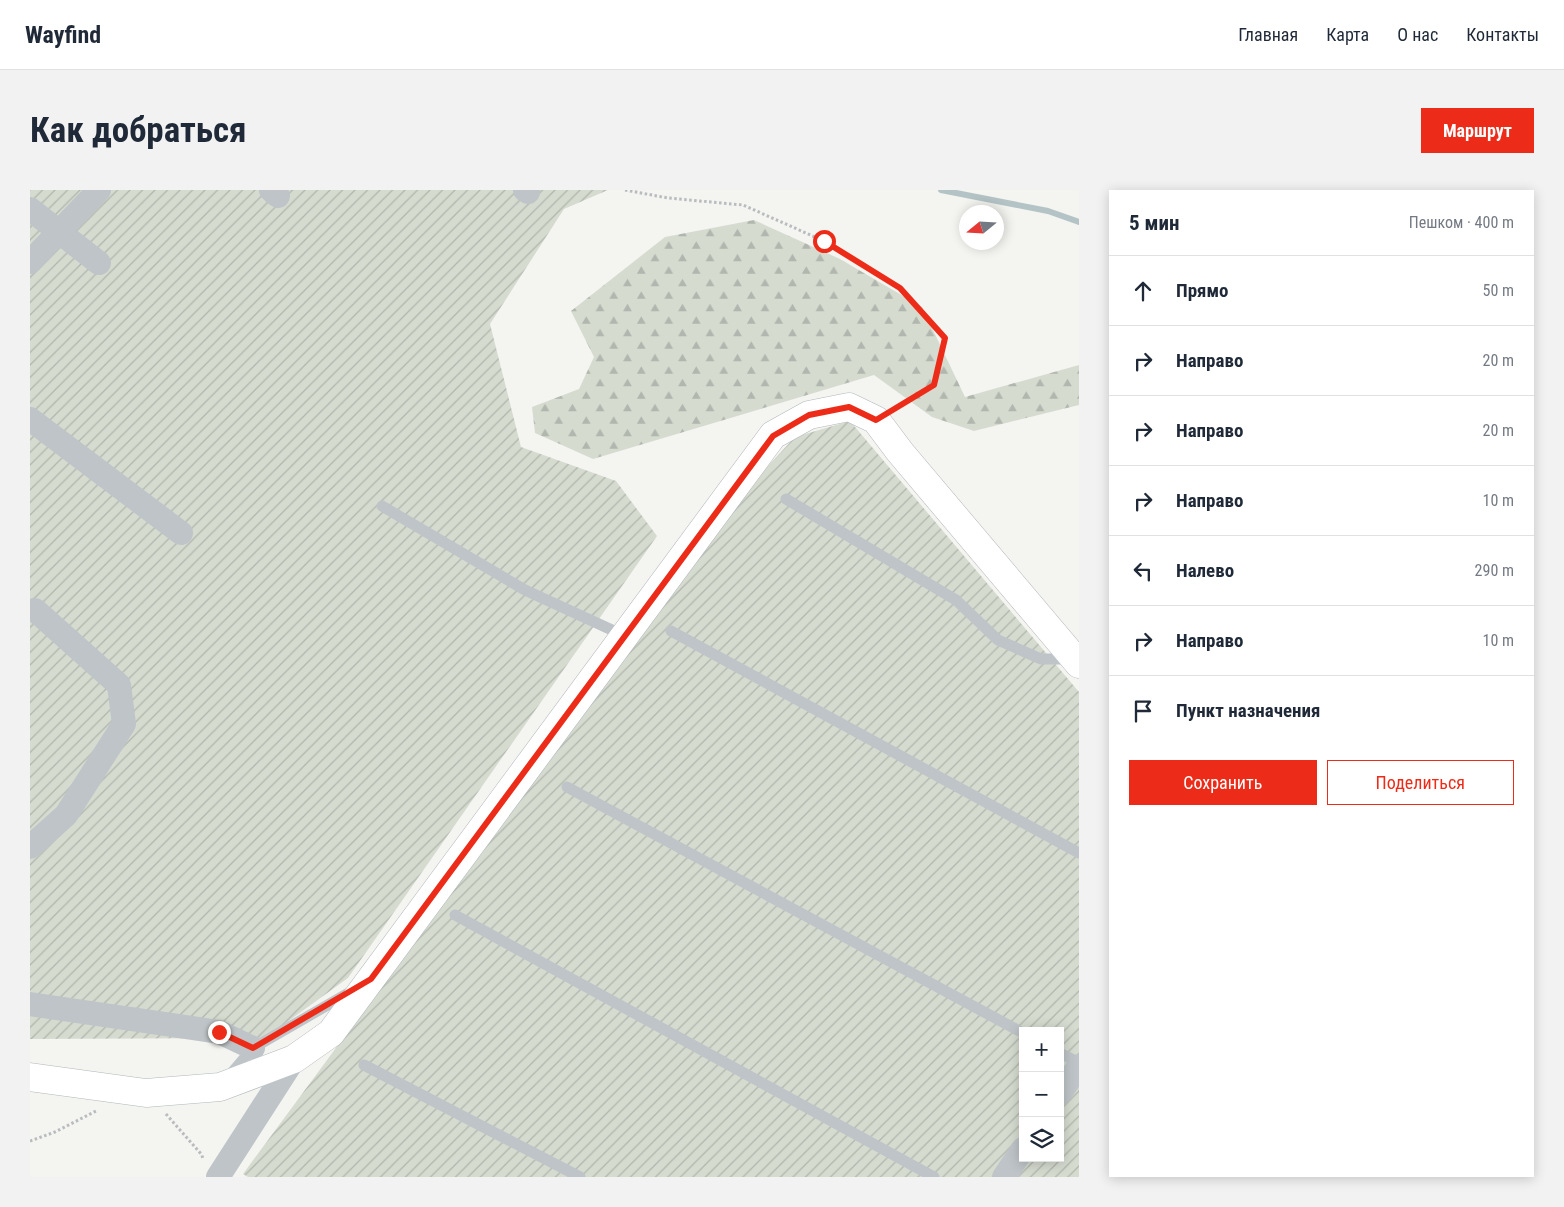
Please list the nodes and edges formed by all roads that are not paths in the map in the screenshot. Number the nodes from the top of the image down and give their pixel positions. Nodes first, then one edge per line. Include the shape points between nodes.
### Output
1 (99, 190) edge
2 (30, 209) edge
3 (59, 232) junction
4 (30, 262) edge
5 (99, 263) dead end
6 (30, 420) edge
7 (786, 499) dead end
8 (382, 506) dead end
9 (181, 533) dead end
10 (35, 610) dead end
11 (671, 631) dead end
12 (625, 636) junction
13 (1077, 661) edge
14 (567, 787) dead end
15 (31, 843) edge
16 (1079, 853) edge
17 (455, 915) dead end
18 (371, 979) junction
19 (30, 1004) edge
20 (1019, 1031) edge
21 (253, 1048) junction
22 (1064, 1055) edge
23 (294, 1059) junction
24 (1079, 1064) edge
25 (364, 1065) dead end
26 (30, 1077) edge
27 (220, 1087) junction
28 (1064, 1087) edge
29 (1019, 1155) edge
30 (211, 1170) edge
31 (580, 1177) edge
32 (934, 1177) edge
33 (1004, 1177) edge

1 - 3 street
2 - 3 street
3 - 4 street
3 - 5 street
6 - 9 street
7 - 13 lane via 956,600 998,640 1040,659
8 - 12 lane via 525,590
10 - 15 street via 118,685 124,724 66,815
11 - 16 lane
12 - 13 street via 773,436 809,415 849,407 876,420
12 - 18 street
14 - 20 lane
17 - 32 lane
18 - 21 lane
18 - 23 street via 331,1033
19 - 21 street via 219,1032
21 - 27 lane
22 - 24 lane
23 - 27 street
23 - 30 street
24 - 28 street
25 - 31 lane
26 - 27 street via 146,1092
29 - 33 street

